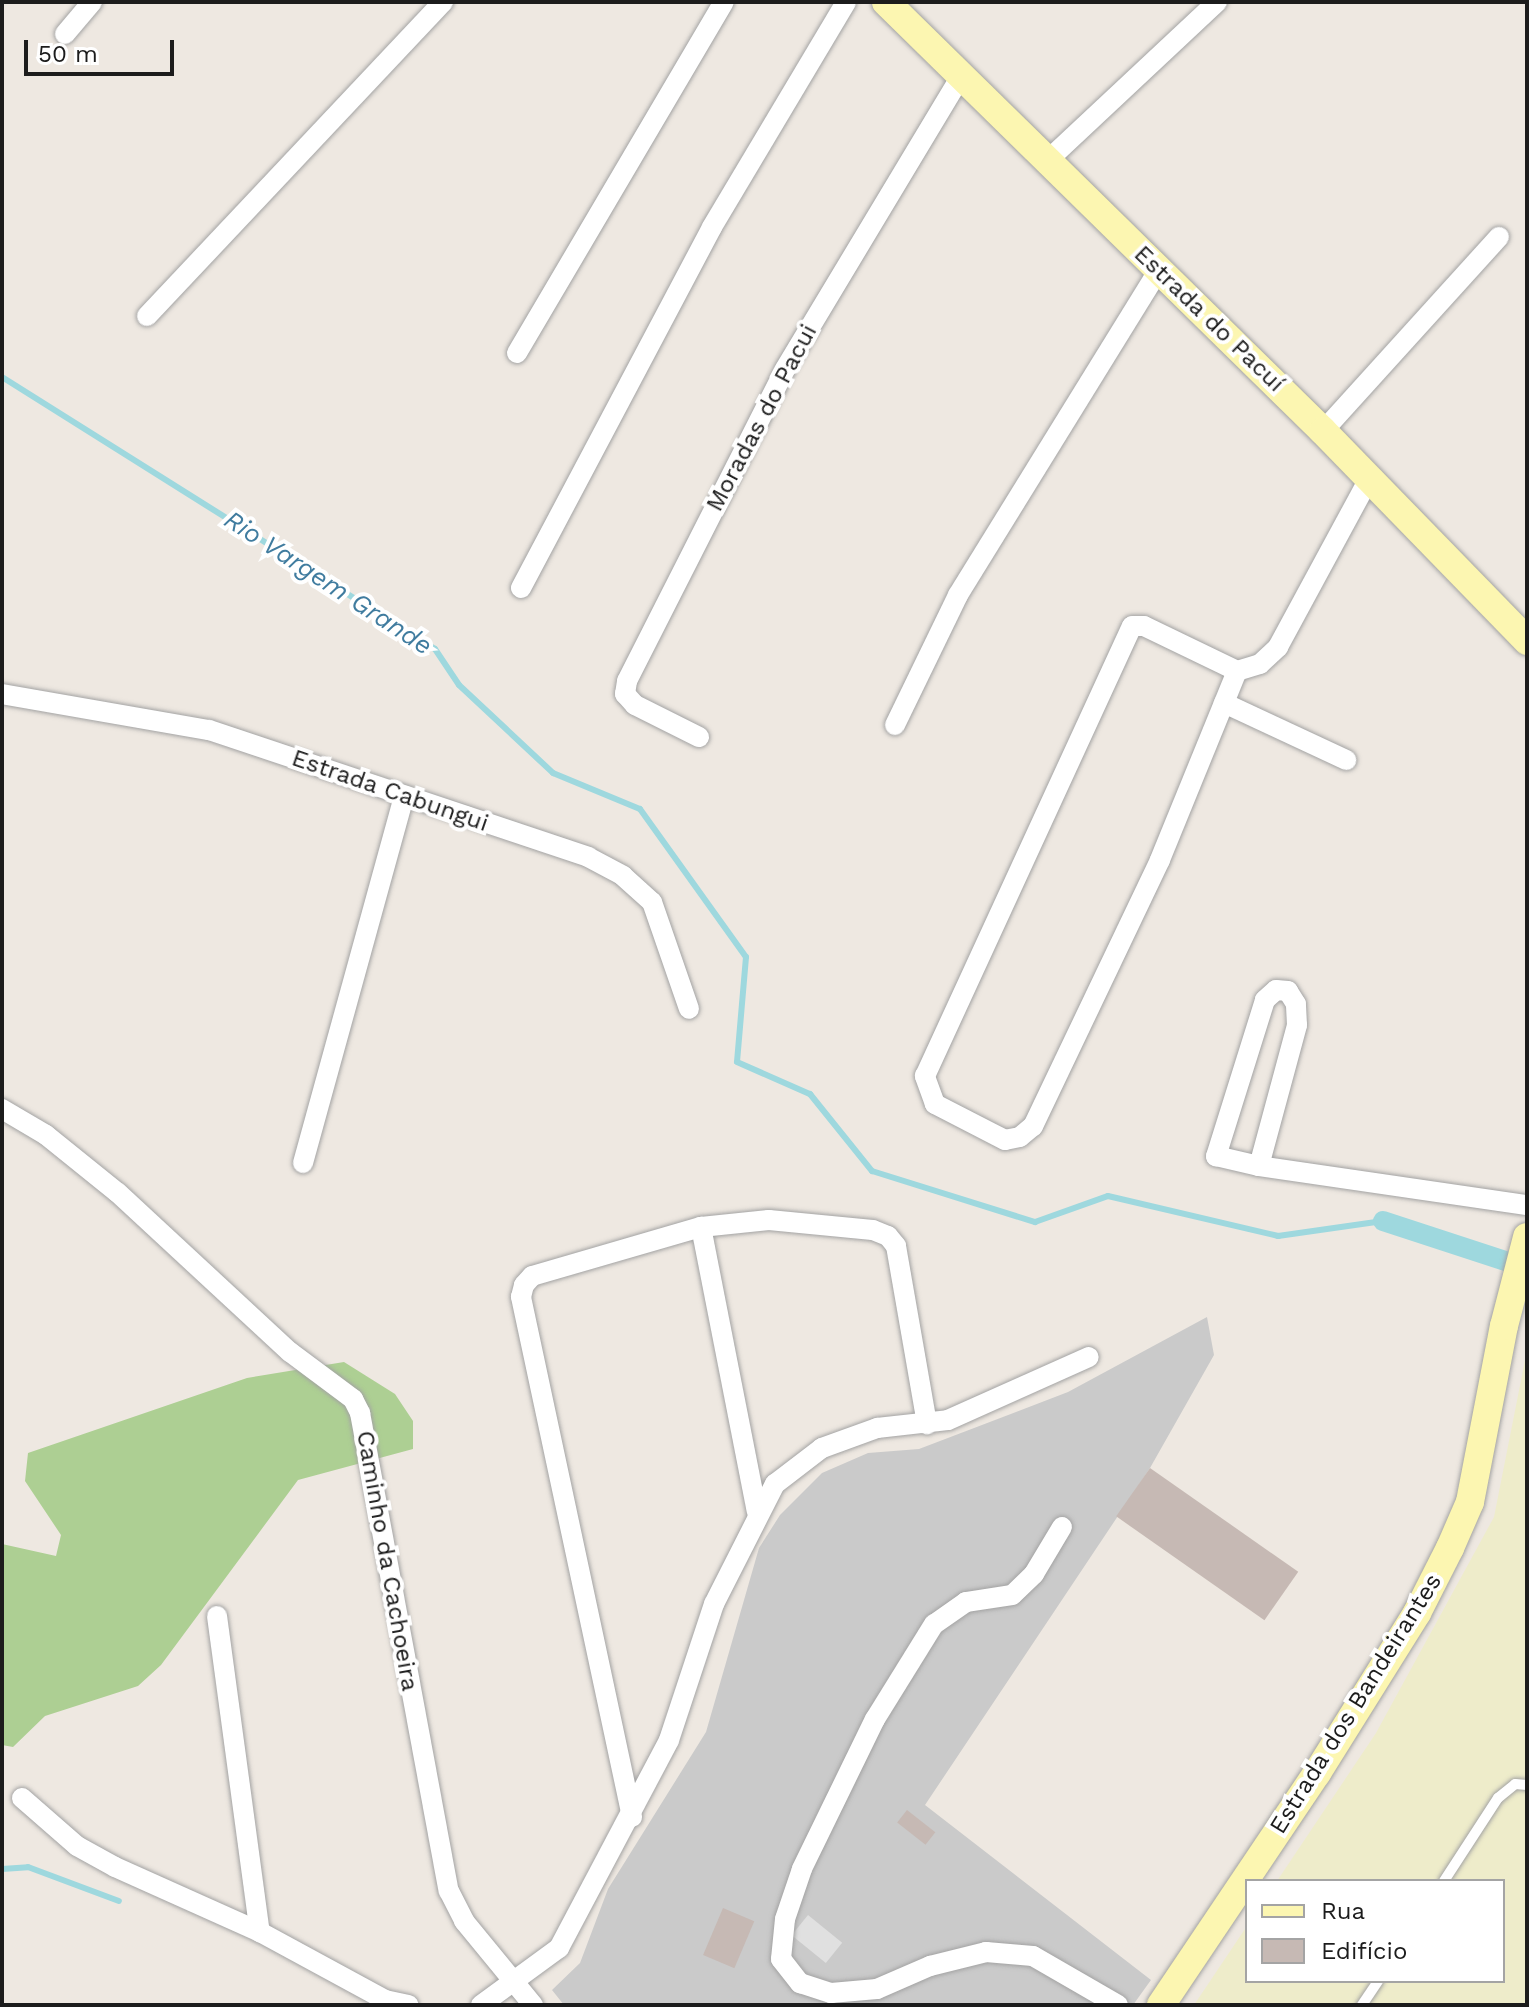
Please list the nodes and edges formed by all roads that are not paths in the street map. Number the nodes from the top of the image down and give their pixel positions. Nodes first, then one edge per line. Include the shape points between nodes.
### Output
1 (92, 2) edge
2 (443, 2) edge
3 (724, 2) edge
4 (846, 2) edge
5 (886, 2) edge
6 (1217, 2) edge
7 (65, 34) dead end
8 (961, 76) junction
9 (1047, 161) junction
10 (1499, 237) dead end
11 (1159, 270) junction
12 (147, 316) dead end
13 (517, 353) dead end
14 (1323, 431) junction
15 (1370, 477) junction
16 (521, 588) dead end
17 (1527, 641) edge
18 (1237, 671) junction
19 (2, 694) edge
20 (1224, 703) junction
21 (895, 725) dead end
22 (699, 737) dead end
23 (1346, 760) dead end
24 (404, 796) junction
25 (689, 1009) dead end
26 (2, 1109) edge
27 (303, 1163) dead end
28 (1259, 1166) junction
29 (1527, 1205) edge
30 (701, 1227) junction
31 (1527, 1237) edge
32 (1089, 1357) dead end
33 (927, 1424) junction
34 (757, 1512) junction
35 (1062, 1527) dead end
36 (217, 1616) dead end
37 (1527, 1785) edge
38 (22, 1798) dead end
39 (632, 1817) junction
40 (1246, 1879) edge
41 (1445, 1879) edge
42 (1245, 1880) edge
43 (260, 1932) junction
44 (518, 1983) junction
45 (1377, 1983) edge
46 (408, 2005) edge
47 (481, 2005) edge
48 (533, 2005) edge
49 (1118, 2005) edge
50 (1161, 2005) edge
51 (1362, 2005) edge

1 - 7 street
2 - 12 street
3 - 13 street
4 - 16 street via 712,227
5 - 8 street, Estrada do Pacuí
6 - 9 street
8 - 9 street, Estrada do Pacuí
8 - 22 street, Moradas do Pacui via 785,369 627,681 625,694 635,705
9 - 11 street, Estrada do Pacuí
10 - 14 street
11 - 14 street, Estrada do Pacuí
11 - 21 street via 958,595
14 - 15 street, Estrada do Pacuí
15 - 17 street, Estrada do Pacuí
15 - 18 street via 1278,647 1260,664
18 - 20 street
18 - 20 street via 1144,626 1132,626 925,1076 935,1104 1005,1140 1020,1137 1033,1126 1160,860
19 - 24 street, Estrada Cabungui via 209,730
20 - 23 street
24 - 25 street, Estrada Cabungui via 588,857 623,876 652,902
24 - 27 street
26 - 44 street, Caminho da Cachoeira via 46,1135 118,1193 290,1352 353,1399 360,1413 449,1891 464,1921
28 - 28 street via 1221,1160 1215,1149 1265,1000 1276,990 1288,991 1296,1004 1297,1025
28 - 29 street
30 - 33 street via 769,1220 831,1223 888,1236 896,1246
30 - 34 street
30 - 39 street via 532,1276 521,1297
31 - 40 street, Estrada dos Bandeirantes via 1470,1502 1450,1548 1417,1613
32 - 33 street via 948,1420
33 - 34 street via 877,1428 822,1448 775,1484
34 - 39 street via 714,1604 669,1740
35 - 49 street via 1034,1574 1012,1595 966,1602 934,1624 875,1719 802,1869 785,1919 781,1959 800,1983 831,1993 877,1989 930,1966 986,1952 1033,1956
36 - 43 street
37 - 41 lane via 1515,1784 1498,1798
38 - 43 street via 77,1846
39 - 44 street via 559,1948
42 - 50 street, Estrada dos Bandeirantes
43 - 46 street via 385,2000
44 - 47 street
44 - 48 street, Caminho da Cachoeira
45 - 51 lane

